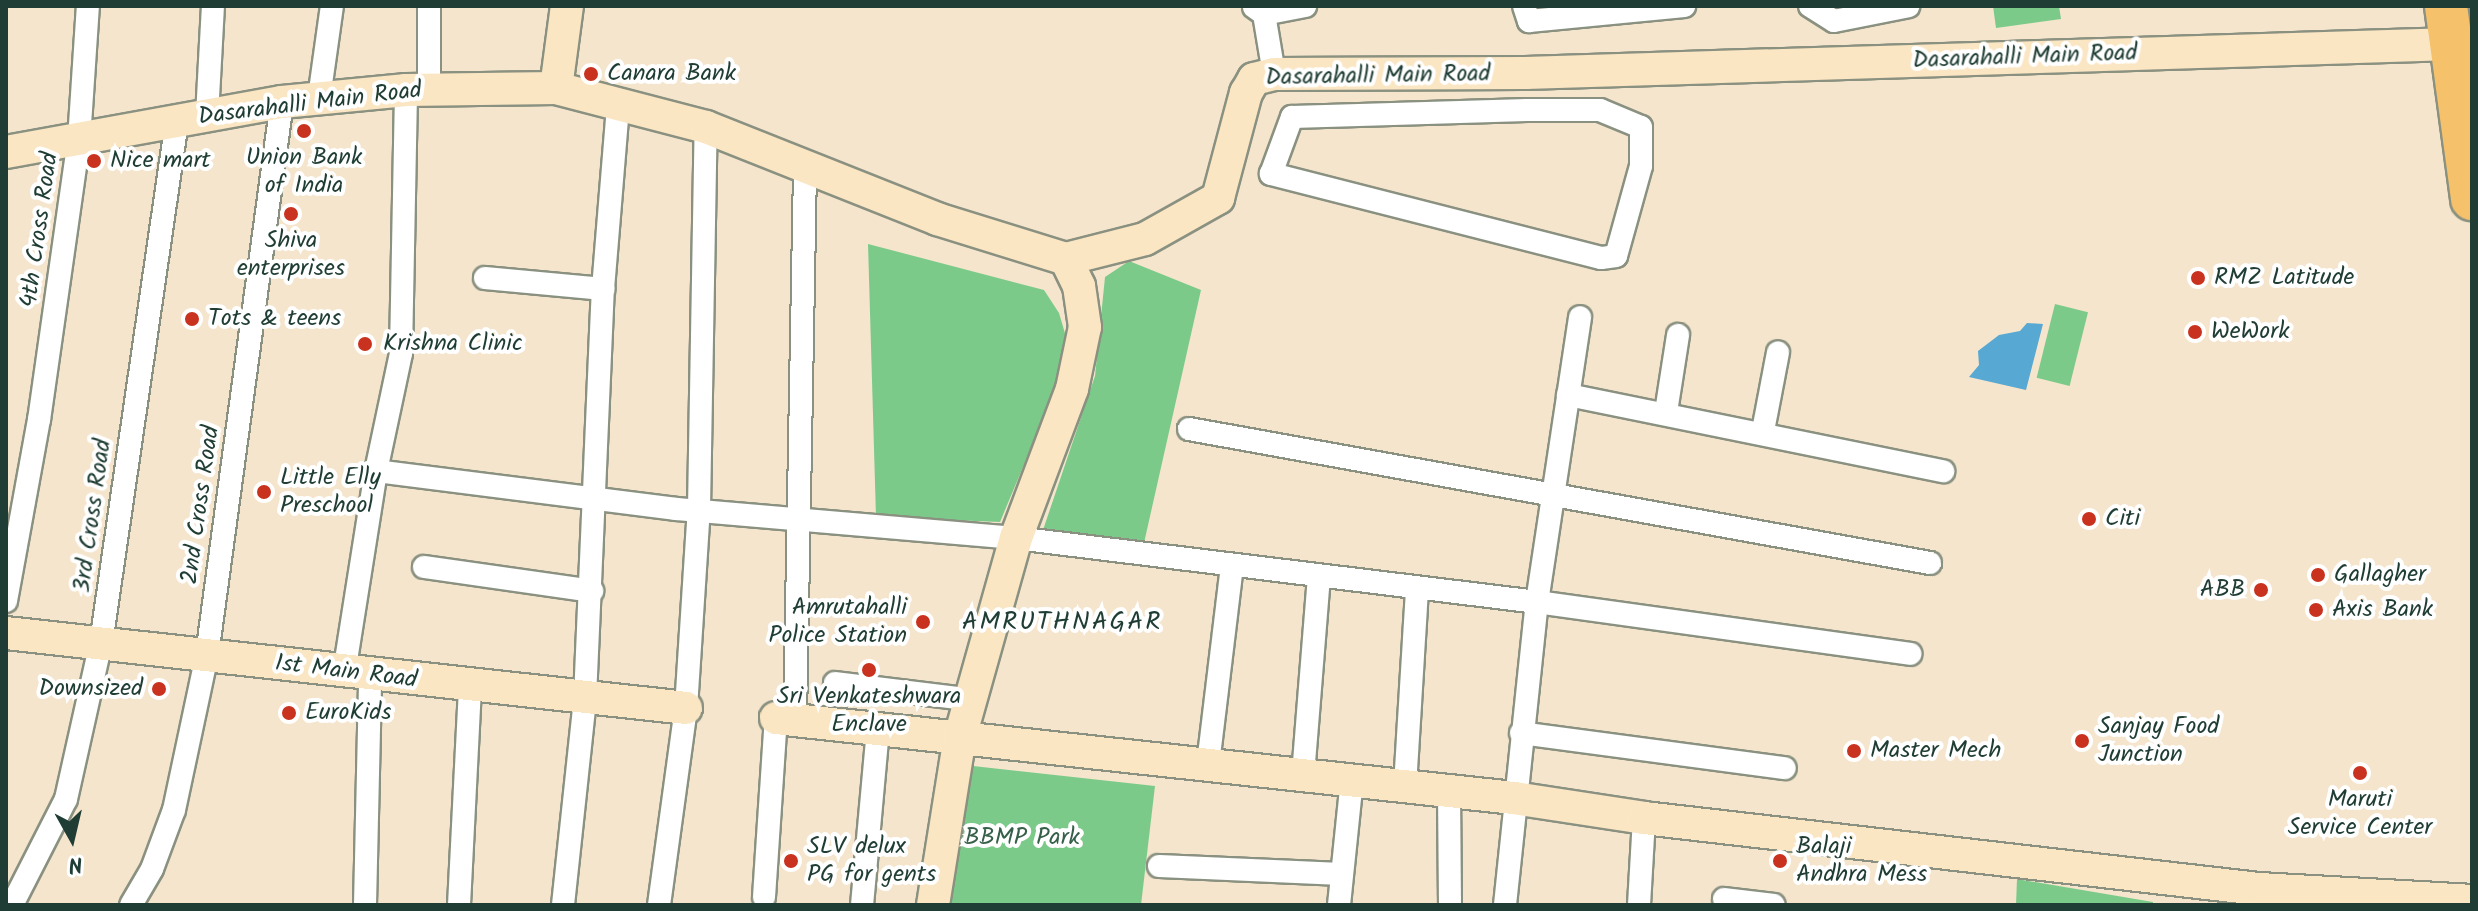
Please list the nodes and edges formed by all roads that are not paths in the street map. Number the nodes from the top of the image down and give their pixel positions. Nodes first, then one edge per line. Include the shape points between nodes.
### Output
1 (88, 6) edge
2 (213, 6) edge
3 (332, 6) edge
4 (429, 6) edge
5 (567, 6) edge
6 (1305, 6) edge
7 (1524, 6) edge
8 (1684, 6) edge
9 (1810, 6) edge
10 (1909, 6) edge
11 (1259, 10) edge
12 (2457, 56) edge
13 (1540, 72) junction
14 (1274, 74) junction
15 (556, 88) junction
16 (418, 89) junction
17 (319, 98) junction
18 (282, 102) junction
19 (618, 105) junction
20 (1527, 110) junction
21 (1557, 110) junction
22 (192, 119) junction
23 (706, 127) junction
24 (79, 140) junction
25 (6, 152) edge
26 (805, 168) junction
27 (2472, 199) edge
28 (1066, 259) junction
29 (485, 278) dead end
30 (603, 289) junction
31 (1580, 317) dead end
32 (1678, 335) dead end
33 (1778, 352) dead end
34 (1568, 395) junction
35 (1666, 412) junction
36 (1189, 429) dead end
37 (1763, 431) junction
38 (376, 471) junction
39 (1943, 471) dead end
40 (1552, 493) junction
41 (597, 499) junction
42 (699, 509) junction
43 (800, 521) junction
44 (1016, 538) junction
45 (1930, 563) dead end
46 (1232, 565) junction
47 (424, 567) dead end
48 (1319, 578) junction
49 (1417, 588) junction
50 (592, 591) junction
51 (6, 601) edge
52 (1537, 602) junction
53 (6, 633) edge
54 (101, 643) junction
55 (1910, 654) dead end
56 (207, 655) junction
57 (357, 675) junction
58 (835, 683) dead end
59 (470, 687) junction
60 (585, 698) junction
61 (973, 700) junction
62 (686, 708) junction
63 (785, 719) junction
64 (878, 728) junction
65 (1521, 733) junction
66 (960, 737) junction
67 (1208, 764) junction
68 (1785, 768) dead end
69 (1303, 775) junction
70 (1352, 780) junction
71 (1405, 786) junction
72 (1449, 791) junction
73 (1514, 798) junction
74 (1644, 818) junction
75 (1159, 866) dead end
76 (1342, 874) junction
77 (764, 897) dead end
78 (1724, 899) dead end
79 (2472, 901) edge
80 (12, 905) edge
81 (131, 905) edge
82 (365, 905) edge
83 (459, 905) edge
84 (563, 905) edge
85 (659, 905) edge
86 (862, 905) edge
87 (933, 905) edge
88 (1339, 905) edge
89 (1450, 905) edge
90 (1505, 905) edge
91 (1639, 905) edge
92 (1774, 905) edge

1 - 24 street, 4th Cross Road
2 - 22 street, 3rd Cross Road
3 - 17 street
4 - 16 street
5 - 15 street
6 - 11 street
7 - 8 street via 1529,21
9 - 10 street via 1834,21
11 - 14 street
12 - 13 street, Dasarahalli Main Road
12 - 27 highway
13 - 14 street, Dasarahalli Main Road
13 - 20 street
13 - 21 street
14 - 28 street, Dasarahalli Main Road via 1254,79 1246,93 1218,198 1145,239
15 - 16 street, Dasarahalli Main Road
15 - 19 street, Dasarahalli Main Road
16 - 17 street, Dasarahalli Main Road
16 - 38 street via 401,353
17 - 18 street, Dasarahalli Main Road
18 - 22 street, Dasarahalli Main Road
18 - 56 street, 2nd Cross Road
19 - 23 street, Dasarahalli Main Road
19 - 30 street
20 - 21 street
20 - 21 street via 1292,117 1271,174 1601,258 1616,256 1641,166 1641,127 1600,110
22 - 24 street, Dasarahalli Main Road
22 - 54 street, 3rd Cross Road
23 - 26 street, Dasarahalli Main Road
23 - 42 street
24 - 25 street, Dasarahalli Main Road
24 - 51 street, 4th Cross Road via 39,420
26 - 28 street, Dasarahalli Main Road via 937,219
26 - 43 street
28 - 44 street via 1079,286 1085,327 1072,389
29 - 30 street
30 - 41 street
31 - 34 street
32 - 35 street
33 - 37 street
34 - 35 street
34 - 40 street
35 - 37 street
36 - 40 street
37 - 39 street
38 - 41 street
38 - 57 street
40 - 45 street
40 - 52 street
41 - 42 street
41 - 50 street
42 - 43 street
42 - 62 street
43 - 44 street
43 - 63 street
44 - 46 street
44 - 61 street
46 - 48 street
46 - 67 street
47 - 50 street
48 - 49 street
48 - 69 street
49 - 52 street
49 - 71 street
50 - 60 street
52 - 55 street
52 - 65 street
53 - 54 street, 1st Main Road
54 - 56 street, 1st Main Road
54 - 80 street, 3rd Cross Road via 66,799
56 - 57 street, 1st Main Road
56 - 81 street, 2nd Cross Road via 174,810 152,869
57 - 59 street, 1st Main Road
57 - 82 street
58 - 61 street
59 - 60 street, 1st Main Road
59 - 83 street
60 - 62 street, 1st Main Road
60 - 84 street
61 - 66 street
62 - 85 street
63 - 64 street
63 - 77 street
64 - 66 street
64 - 86 street
65 - 68 street
65 - 73 street
66 - 67 street
66 - 87 street
67 - 69 street
69 - 70 street
70 - 71 street
70 - 76 street
71 - 72 street
72 - 73 street
72 - 89 street
73 - 74 street
73 - 90 street
74 - 79 street via 2259,889
74 - 91 street
75 - 76 street
76 - 88 street
78 - 92 street

